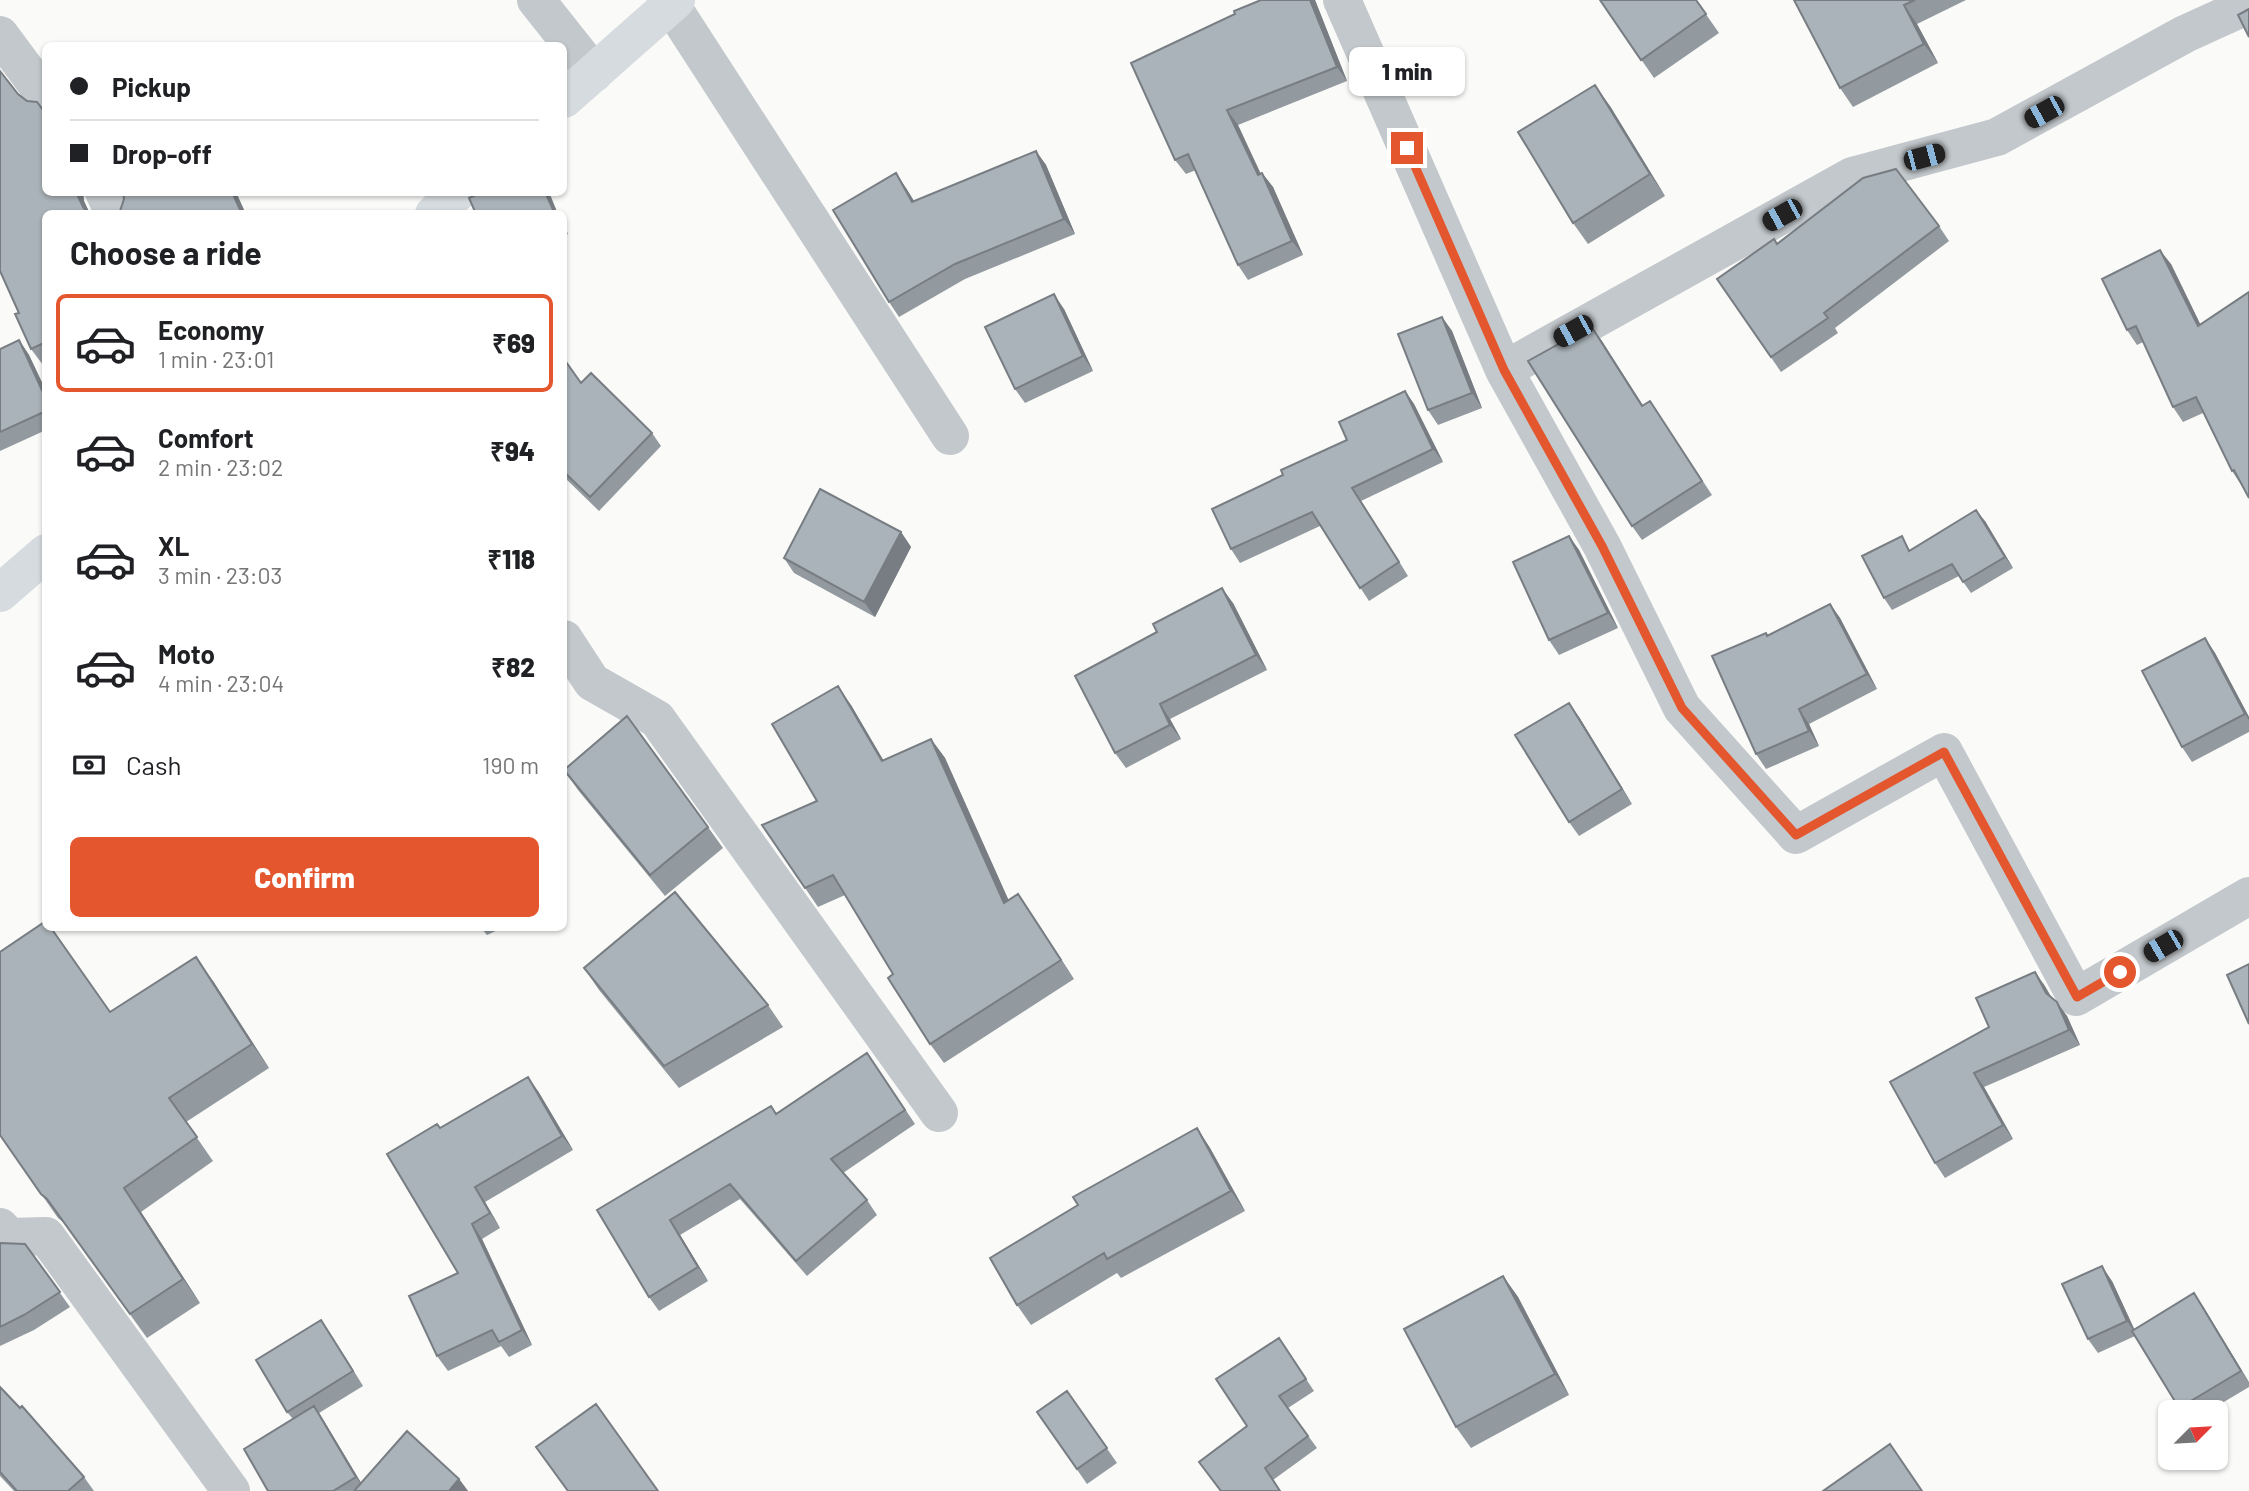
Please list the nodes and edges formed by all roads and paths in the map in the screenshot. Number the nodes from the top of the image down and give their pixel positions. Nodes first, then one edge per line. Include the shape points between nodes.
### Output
1 (536, 0) edge
2 (1342, 0) edge
3 (674, 2) edge
4 (2249, 5) edge
5 (0, 35) edge
6 (594, 73) junction
7 (42, 92) edge
8 (567, 96) edge
9 (454, 196) edge
10 (438, 210) edge
11 (1504, 370) junction
12 (950, 436) dead end
13 (42, 556) edge
14 (0, 593) edge
15 (567, 644) edge
16 (2249, 896) edge
17 (939, 1113) dead end
18 (0, 1227) edge
19 (231, 1491) edge

1 - 6 street
2 - 11 street
3 - 6 main road
3 - 12 street
4 - 11 street via 2185,34 1997,138 1852,176
5 - 7 street
6 - 8 main road
9 - 10 main road
11 - 16 street via 1602,546 1682,708 1796,835 1944,752 2077,997
13 - 14 main road
15 - 17 street via 592,682 657,719
18 - 19 street via 9,1237 46,1237

